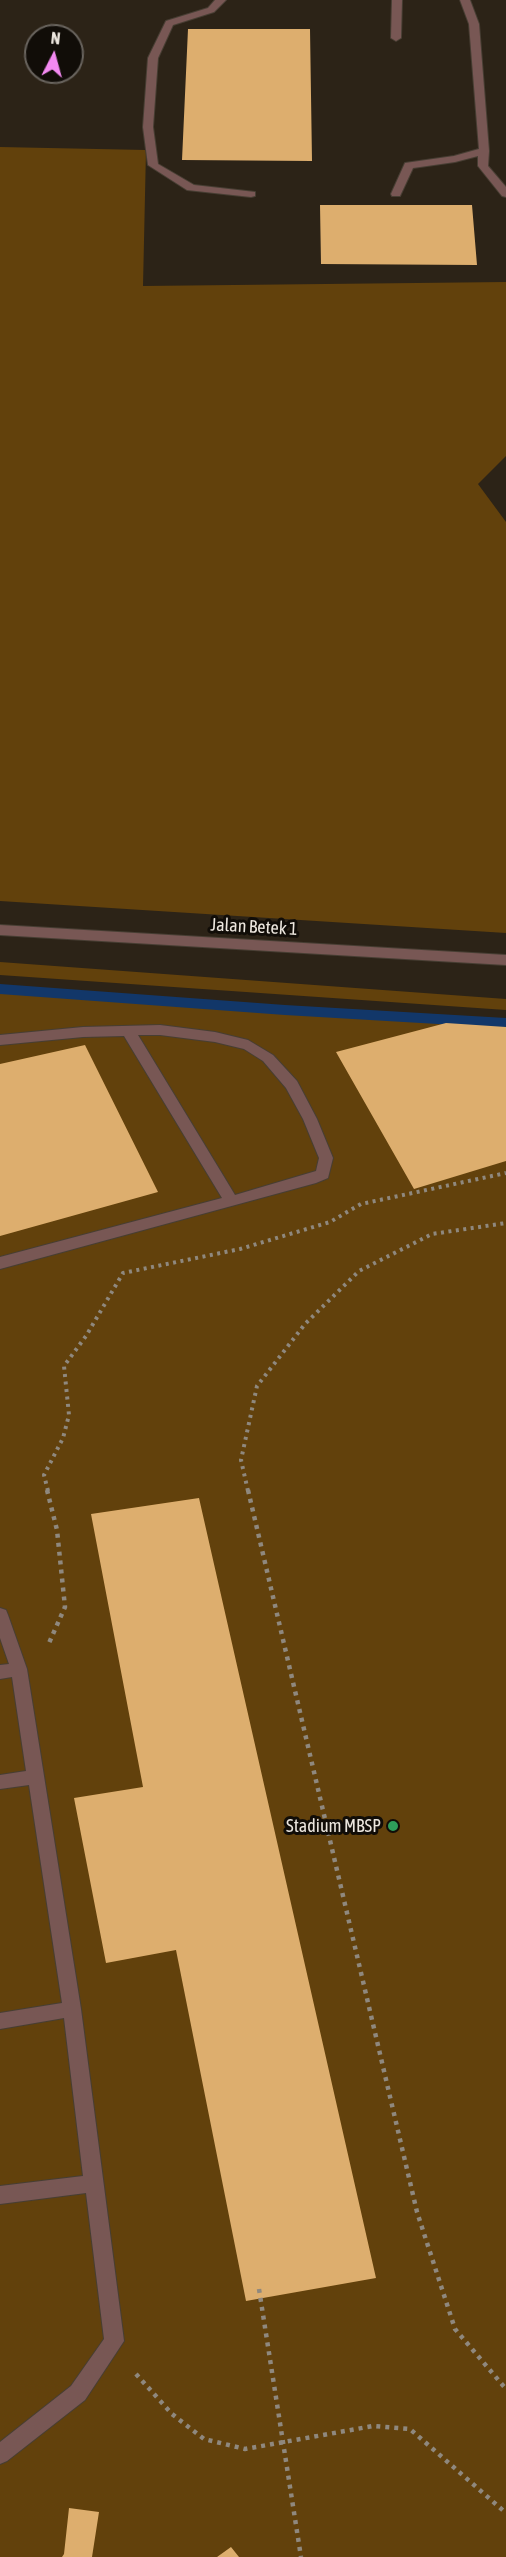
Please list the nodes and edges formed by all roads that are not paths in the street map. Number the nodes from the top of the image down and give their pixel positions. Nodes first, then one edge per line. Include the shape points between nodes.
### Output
1 (221, 0) edge
2 (397, 0) edge
3 (465, 0) edge
4 (396, 38) dead end
5 (484, 151) junction
6 (251, 194) dead end
7 (396, 194) dead end
8 (506, 194) edge
9 (0, 930) edge
10 (506, 960) edge
11 (128, 1031) junction
12 (0, 1040) edge
13 (231, 1201) junction
14 (0, 1263) edge
15 (0, 1615) edge
16 (19, 1669) junction
17 (0, 1672) edge
18 (36, 1777) junction
19 (0, 1782) edge
20 (72, 2009) junction
21 (0, 2021) edge
22 (95, 2182) junction
23 (0, 2195) edge
24 (0, 2454) edge

1 - 6 street via 211,10 170,23 153,58 148,126 153,165 191,188
2 - 4 street
3 - 5 street via 474,24
5 - 7 street via 409,165
5 - 8 street via 483,166
9 - 10 street, Jalan Betek 1
11 - 12 street
11 - 13 street
11 - 13 street via 160,1030 248,1045 268,1058 292,1085 326,1158 323,1174
13 - 14 street
15 - 16 street
16 - 17 street
16 - 18 street
18 - 19 street
18 - 20 street
20 - 21 street
20 - 22 street
22 - 23 street
22 - 24 street via 114,2341 78,2393

